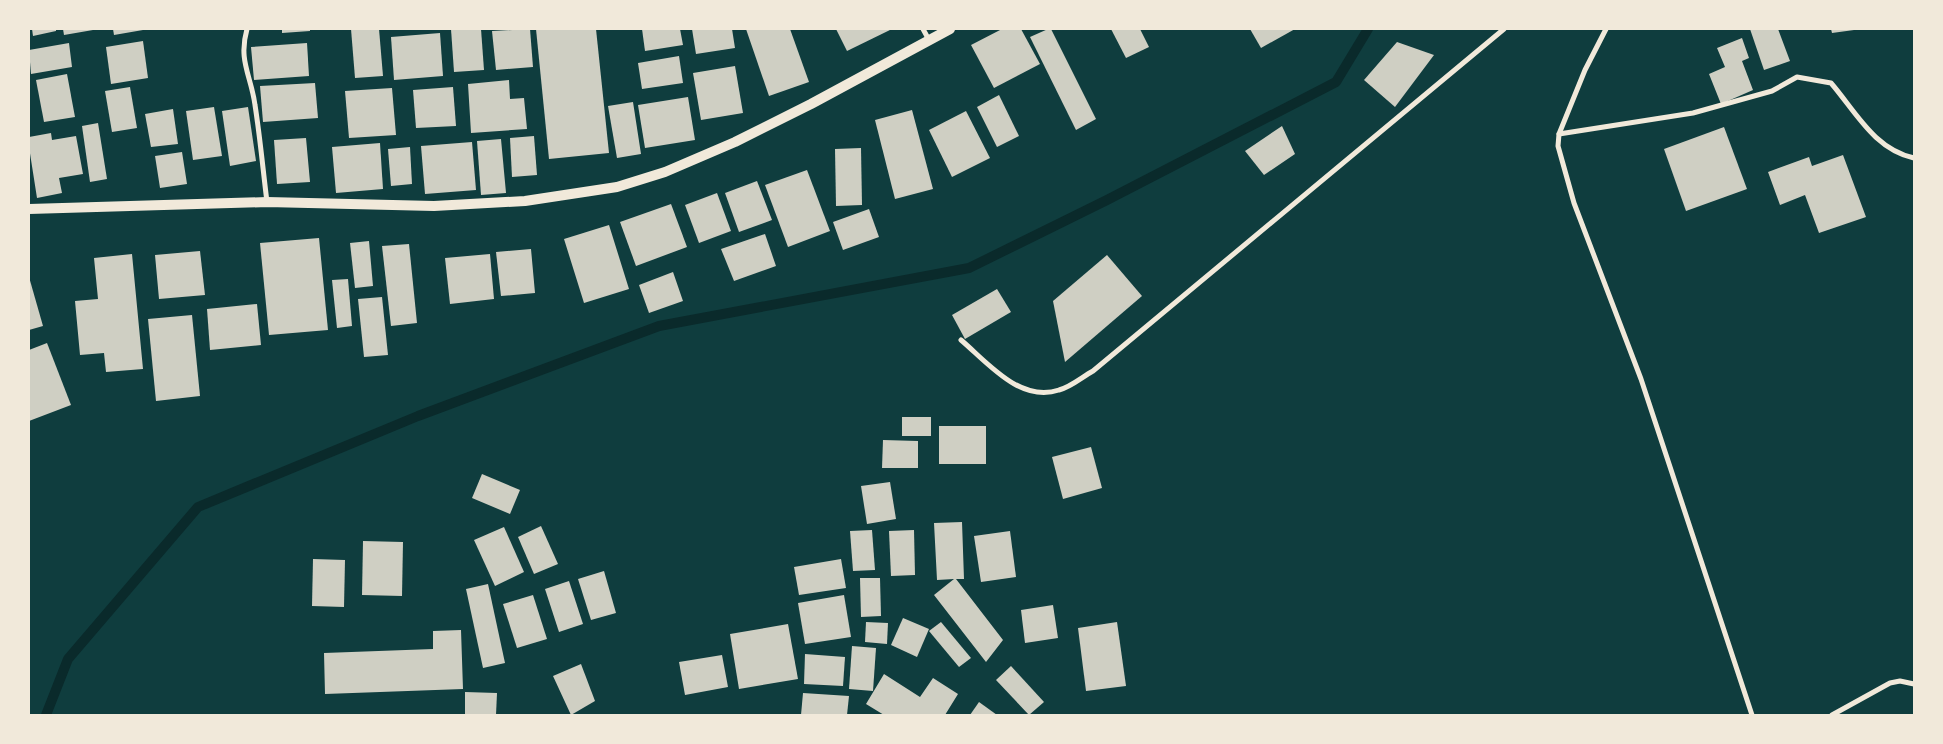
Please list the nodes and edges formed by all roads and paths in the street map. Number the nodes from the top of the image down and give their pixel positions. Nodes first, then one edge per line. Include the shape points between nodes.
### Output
1 (247, 29) edge
2 (923, 29) edge
3 (950, 29) edge
4 (1504, 29) edge
5 (1606, 29) edge
6 (929, 41) junction
7 (1559, 134) junction
8 (1914, 158) edge
9 (267, 202) junction
10 (29, 209) edge
11 (962, 340) dead end
12 (1914, 684) edge
13 (1752, 715) edge
14 (1832, 715) edge

1 - 9 street via 244,63 255,102
2 - 6 street
3 - 6 main road
4 - 11 street via 1093,371 1062,390 1039,393 1019,386
5 - 7 street via 1584,70
6 - 9 main road via 736,142 665,172 618,187 525,201 452,205
7 - 8 street via 1693,113 1772,91 1797,77 1831,83 1876,139 1890,150
7 - 13 street via 1558,146 1574,203 1641,379
9 - 10 main road
12 - 14 street via 1900,680 1890,683

